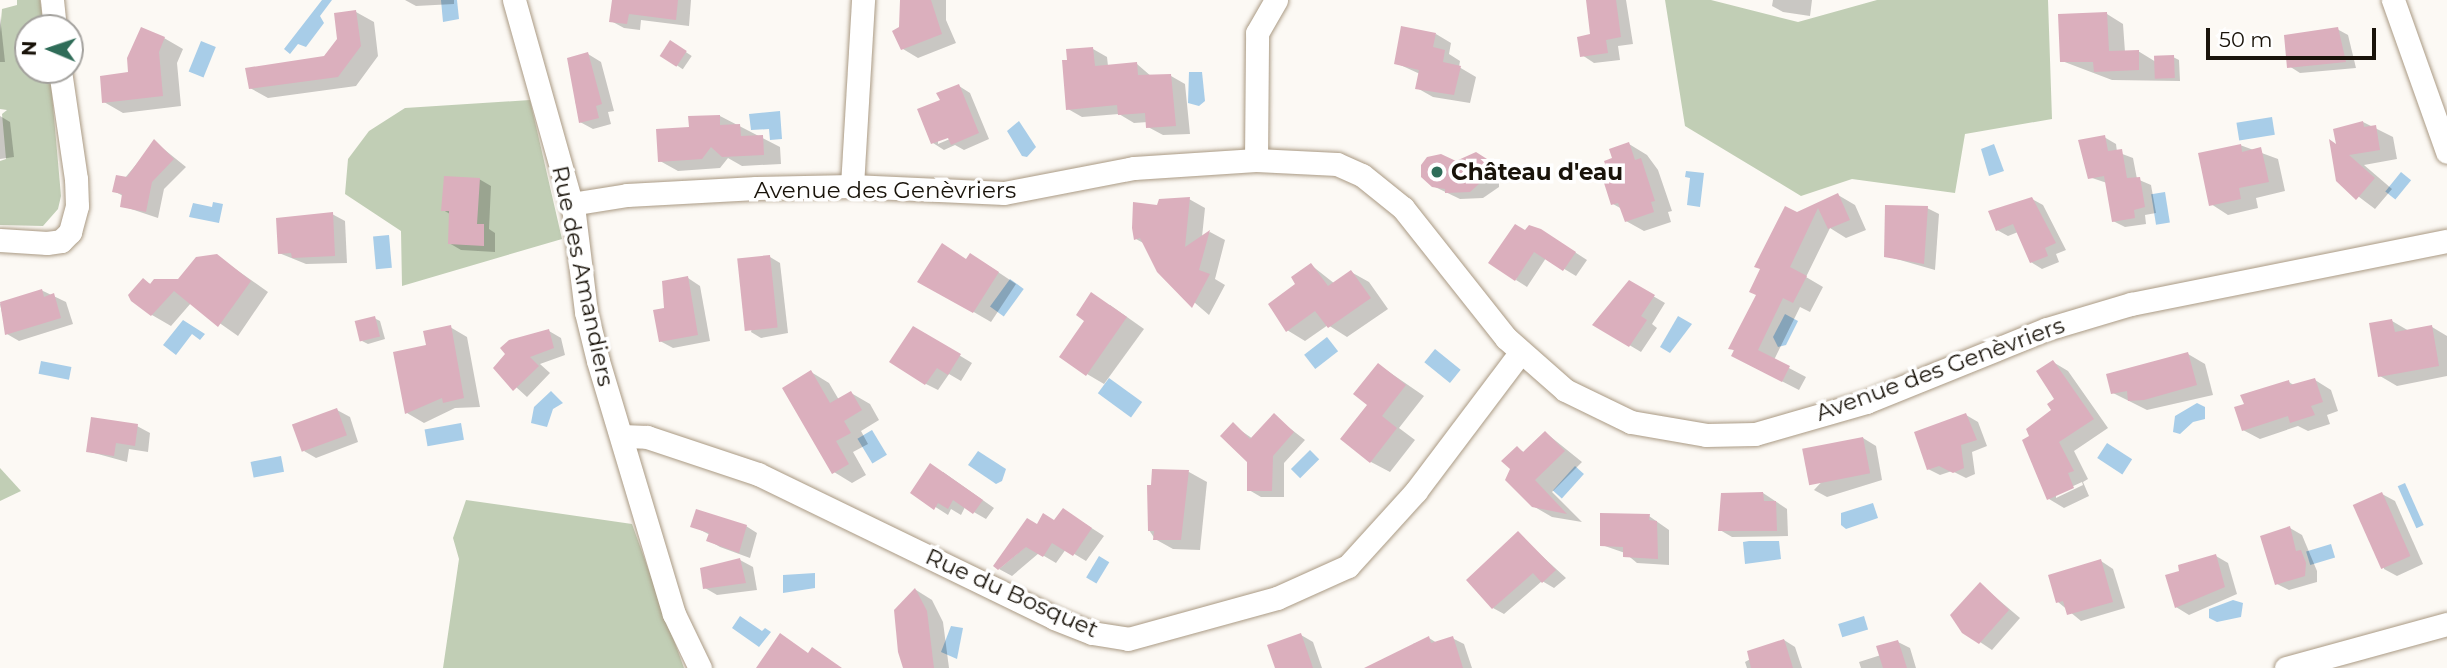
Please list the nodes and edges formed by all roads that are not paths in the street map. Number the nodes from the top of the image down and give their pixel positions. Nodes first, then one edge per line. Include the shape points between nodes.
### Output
1 (514, 0) edge
2 (863, 0) edge
3 (1276, 0) edge
4 (2393, 0) edge
5 (63, 84) edge
6 (2447, 152) edge
7 (1256, 160) junction
8 (852, 186) junction
9 (571, 204) junction
10 (0, 240) edge
11 (2447, 241) edge
12 (1520, 353) junction
13 (622, 436) junction
14 (2446, 624) edge
15 (700, 668) edge
16 (2286, 668) edge

1 - 9 street, Rue des Amandiers
2 - 8 street
3 - 7 street via 1257,33
4 - 6 street
5 - 10 street via 76,180 77,206 70,232 61,241 47,243
7 - 8 street, Avenue des Genèvriers via 1134,168 1004,193
7 - 12 street, Avenue des Genèvriers via 1337,164 1362,176 1420,227
8 - 9 street, Avenue des Genèvriers via 640,195
9 - 13 street, Rue des Amandiers via 592,342
11 - 12 street, Avenue des Genèvriers via 2088,315 1874,399 1745,435 1687,434 1631,422 1581,400
12 - 13 street, Rue du Bosquet via 1416,491 1348,566 1278,598 1128,639 1092,633 1054,618 758,474 647,438
13 - 15 street, Rue des Amandiers via 674,614
14 - 16 street

